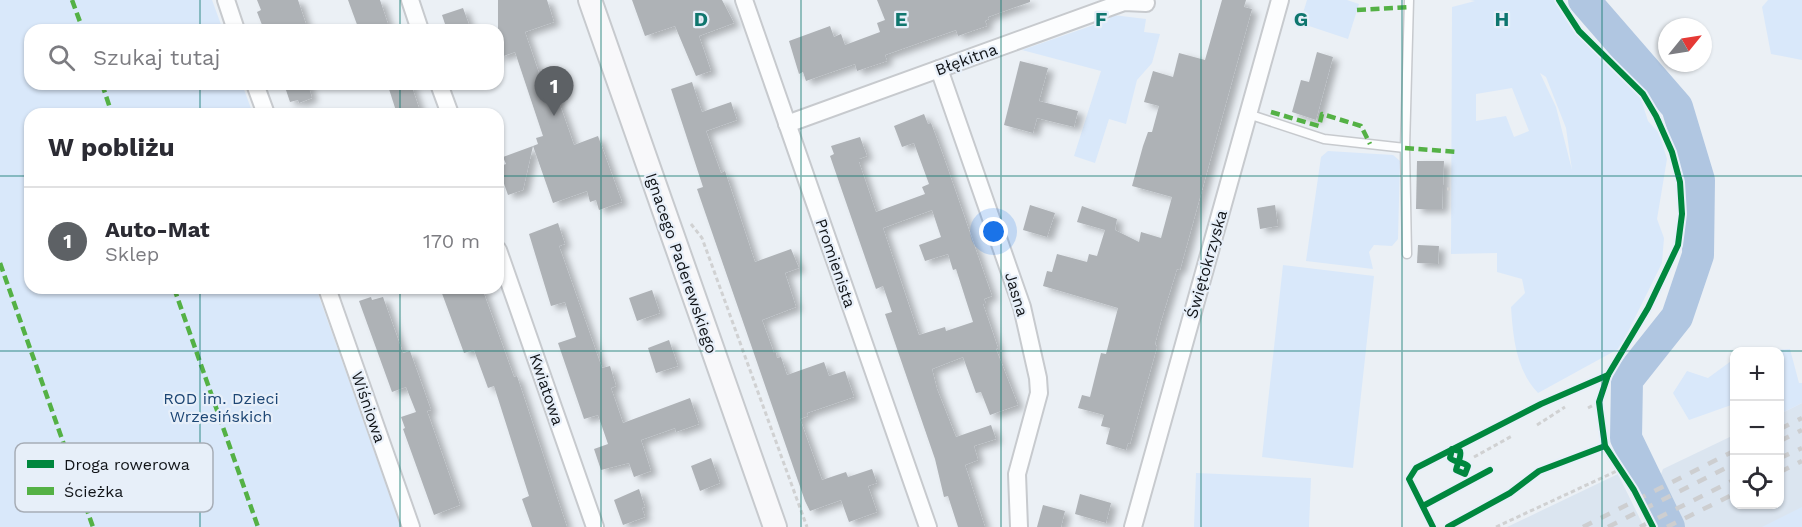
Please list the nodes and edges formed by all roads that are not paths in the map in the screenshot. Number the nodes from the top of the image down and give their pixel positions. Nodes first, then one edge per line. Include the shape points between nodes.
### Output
1 (226, 0) edge
2 (410, 0) edge
3 (590, 0) edge
4 (744, 0) edge
5 (1280, 0) edge
6 (1409, 0) edge
7 (1146, 3) dead end
8 (234, 24) edge
9 (418, 24) edge
10 (939, 69) junction
11 (257, 90) edge
12 (441, 90) edge
13 (264, 108) edge
14 (448, 108) edge
15 (1248, 114) junction
16 (787, 124) junction
17 (1405, 148) junction
18 (1407, 254) dead end
19 (504, 267) edge
20 (329, 294) edge
21 (411, 527) edge
22 (595, 527) edge
23 (775, 527) edge
24 (928, 527) edge
25 (1019, 527) edge
26 (1133, 527) edge

1 - 8 street
2 - 9 street
3 - 23 street, Ignacego Paderewskiego
4 - 16 street, Promienista
5 - 15 street, Świętokrzyska
6 - 17 lane
7 - 10 street, Błękitna via 1124,2
10 - 16 street, Błękitna
10 - 25 street, Jasna via 1022,307 1038,378 1039,393 1017,474
11 - 13 street
12 - 14 street
15 - 17 lane via 1324,139
15 - 26 street, Świętokrzyska
16 - 24 street, Promienista
17 - 18 lane
19 - 22 street, Kwiatowa
20 - 21 street, Wiśniowa

